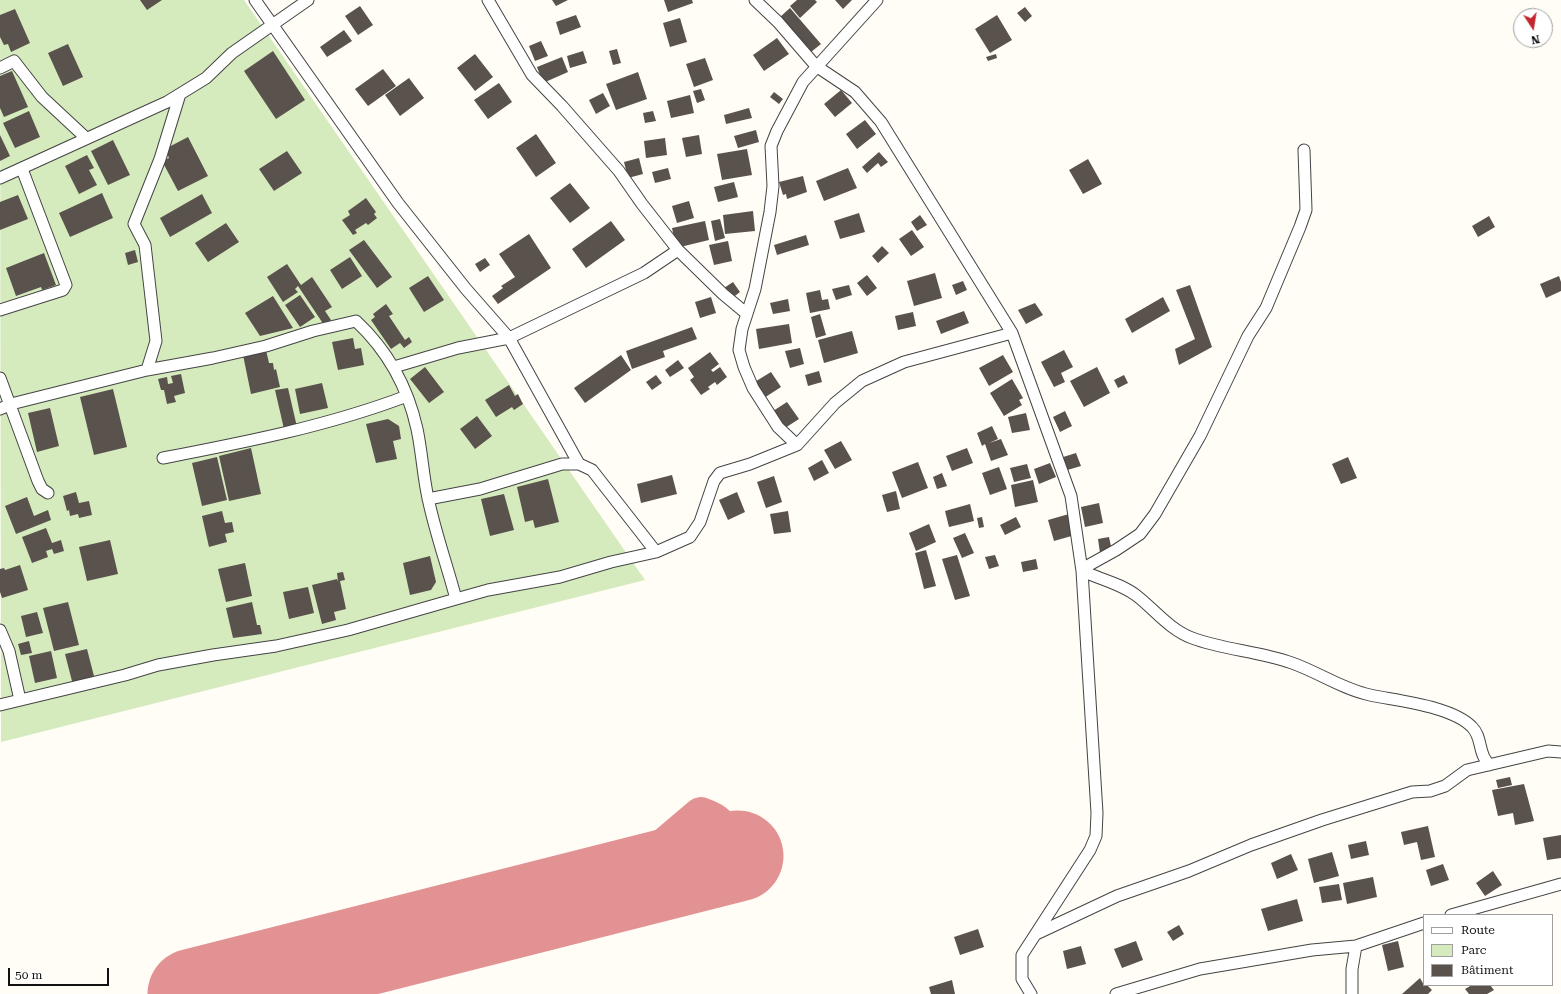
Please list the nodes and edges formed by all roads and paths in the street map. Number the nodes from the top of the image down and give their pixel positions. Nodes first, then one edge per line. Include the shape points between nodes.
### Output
1 (255, 0) edge
2 (308, 0) edge
3 (488, 0) edge
4 (755, 0) edge
5 (877, 0) edge
6 (272, 24) junction
7 (816, 66) junction
8 (0, 68) edge
9 (180, 94) junction
10 (86, 138) junction
11 (1304, 150) dead end
12 (22, 169) junction
13 (0, 178) edge
14 (678, 250) junction
15 (0, 310) edge
16 (747, 314) junction
17 (1012, 333) junction
18 (510, 338) junction
19 (394, 367) junction
20 (147, 370) junction
21 (0, 378) edge
22 (407, 396) junction
23 (11, 404) junction
24 (0, 409) edge
25 (797, 445) junction
26 (164, 458) dead end
27 (579, 464) junction
28 (48, 494) dead end
29 (428, 500) junction
30 (656, 552) junction
31 (1082, 571) junction
32 (456, 599) junction
33 (0, 630) edge
34 (20, 700) junction
35 (0, 705) edge
36 (1561, 752) edge
37 (1489, 765) junction
38 (1561, 884) edge
39 (1455, 914) edge
40 (1423, 924) edge
41 (1035, 934) junction
42 (1356, 946) junction
43 (1031, 994) edge
44 (1116, 994) edge
45 (1352, 994) edge

1 - 6 street
2 - 6 street
3 - 14 street via 532,75 614,165
4 - 7 street
5 - 7 street
6 - 9 street via 232,53 206,78
6 - 18 street via 398,203 466,289
7 - 16 street via 794,98 771,146 773,186 770,212 755,289
7 - 17 street via 855,92 881,122
8 - 10 street via 14,61 42,97
9 - 10 street via 112,129
9 - 20 street via 160,159 134,224 145,245 156,342
10 - 12 street
11 - 31 street via 1306,210 1300,227 1266,308 1248,336 1200,436 1155,514 1140,534
12 - 13 street
12 - 15 street via 66,285 63,290
14 - 16 street
14 - 18 street via 644,273
16 - 25 street via 742,329 740,350 744,368 753,388 778,427
17 - 25 street via 904,362 862,381 835,403
17 - 31 street via 1071,496
18 - 19 street via 458,348
18 - 27 street
19 - 20 street via 372,336 356,321 266,346
19 - 22 street
20 - 23 street
21 - 23 street
22 - 26 street via 363,412 262,439
22 - 29 street via 417,429
23 - 24 street
23 - 28 street via 38,481
25 - 30 street via 720,473 714,481 700,522 690,537
27 - 29 street via 562,464 480,489
27 - 30 street via 592,470
29 - 32 street
30 - 32 street via 560,577
31 - 37 street via 1136,595 1165,621 1191,638 1292,663 1369,695 1436,709 1460,718 1473,727
31 - 41 street via 1097,813 1096,836 1090,850
32 - 34 street via 348,630 276,646 212,654 158,665
33 - 34 street via 9,651
34 - 35 street
36 - 37 street via 1548,752
37 - 41 street via 1467,770 1445,786 1430,791 1412,792 1251,845 1189,871 1117,896
38 - 39 street
40 - 42 street
41 - 43 street via 1022,955 1022,979
42 - 44 street via 1312,950 1200,969
42 - 45 street via 1352,969

